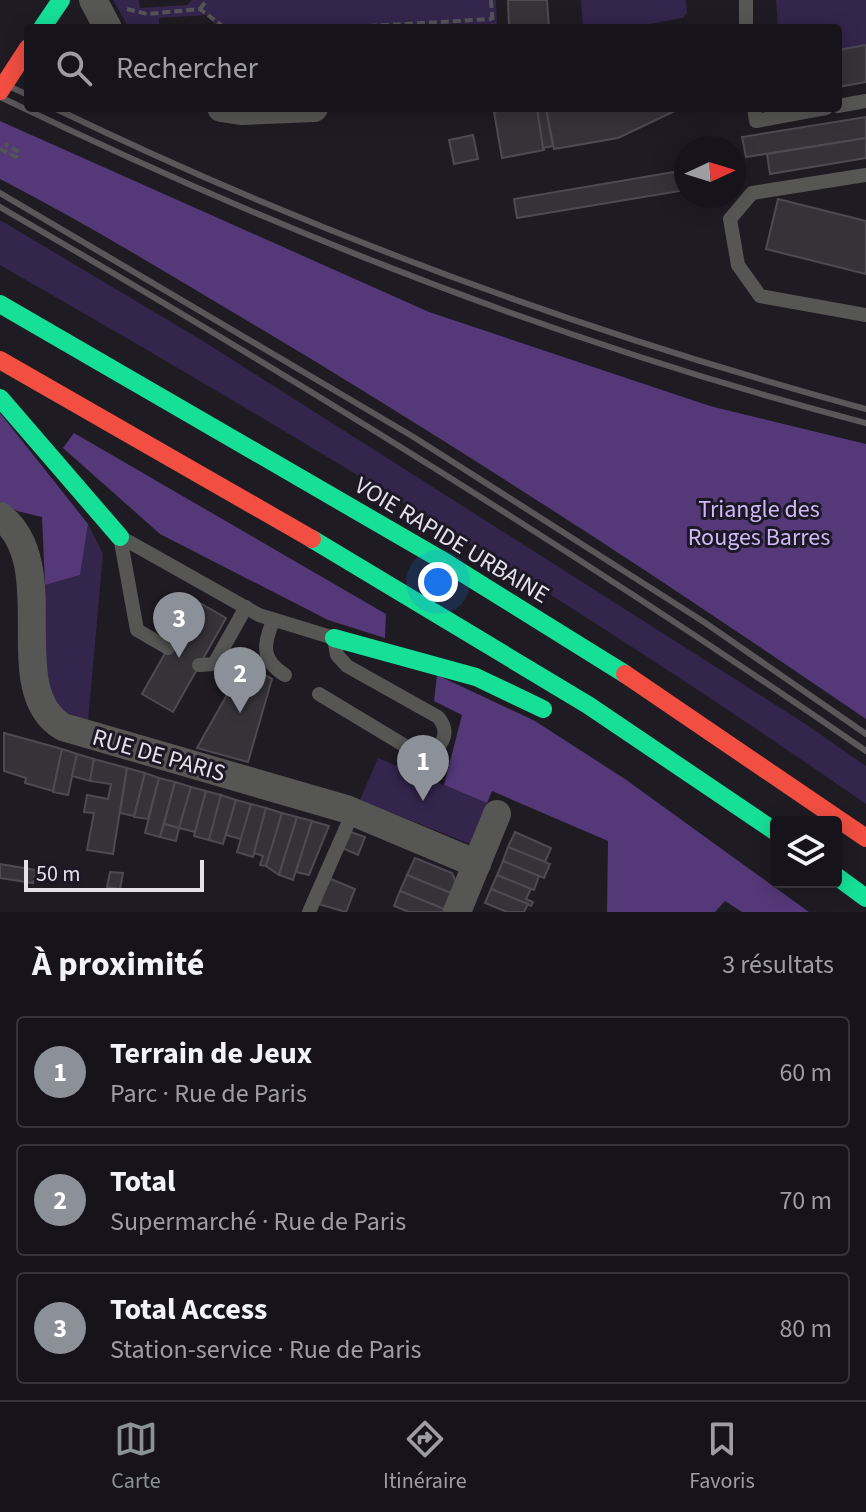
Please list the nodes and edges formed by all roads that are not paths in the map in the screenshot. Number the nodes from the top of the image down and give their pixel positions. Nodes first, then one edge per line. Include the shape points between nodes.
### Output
1 (61, 0) edge
2 (93, 0) edge
3 (746, 0) edge
4 (45, 24) edge
5 (106, 24) edge
6 (746, 24) edge
7 (24, 54) edge
8 (0, 91) edge
9 (866, 101) edge
10 (842, 105) edge
11 (755, 112) edge
12 (804, 112) edge
13 (866, 175) edge
14 (0, 304) edge
15 (866, 315) edge
16 (0, 360) edge
17 (0, 398) edge
18 (0, 516) edge
19 (120, 537) junction
20 (246, 607) junction
21 (273, 621) junction
22 (334, 638) junction
23 (168, 648) dead end
24 (199, 665) dead end
25 (285, 675) dead end
26 (319, 694) dead end
27 (557, 716) dead end
28 (602, 739) dead end
29 (713, 787) junction
30 (353, 812) junction
31 (497, 814) dead end
32 (770, 828) edge
33 (866, 838) edge
34 (477, 864) junction
35 (842, 880) edge
36 (866, 898) edge
37 (309, 912) edge
38 (457, 912) edge

1 - 4 main road
2 - 5 street
3 - 6 lane
7 - 8 main road, bridge
9 - 10 lane
11 - 12 lane via 756,121
13 - 15 lane via 752,193 730,219 738,265 760,296
14 - 33 main road, VOIE RAPIDE URBAINE via 540,620 718,733
16 - 29 main road via 499,652
17 - 19 main road
18 - 30 street, RUE DE PARIS via 15,530 22,550 23,680 43,717
19 - 20 lane
19 - 23 lane via 137,630
20 - 21 lane
20 - 24 lane via 214,664
21 - 22 lane
21 - 25 lane via 266,658
22 - 26 lane via 337,655 347,666 438,717 445,725 441,745 434,752 417,753
22 - 27 main road via 476,677
28 - 29 main road
29 - 32 main road
30 - 34 street, RUE DE PARIS
30 - 37 lane
31 - 34 street
34 - 38 street
35 - 36 main road

